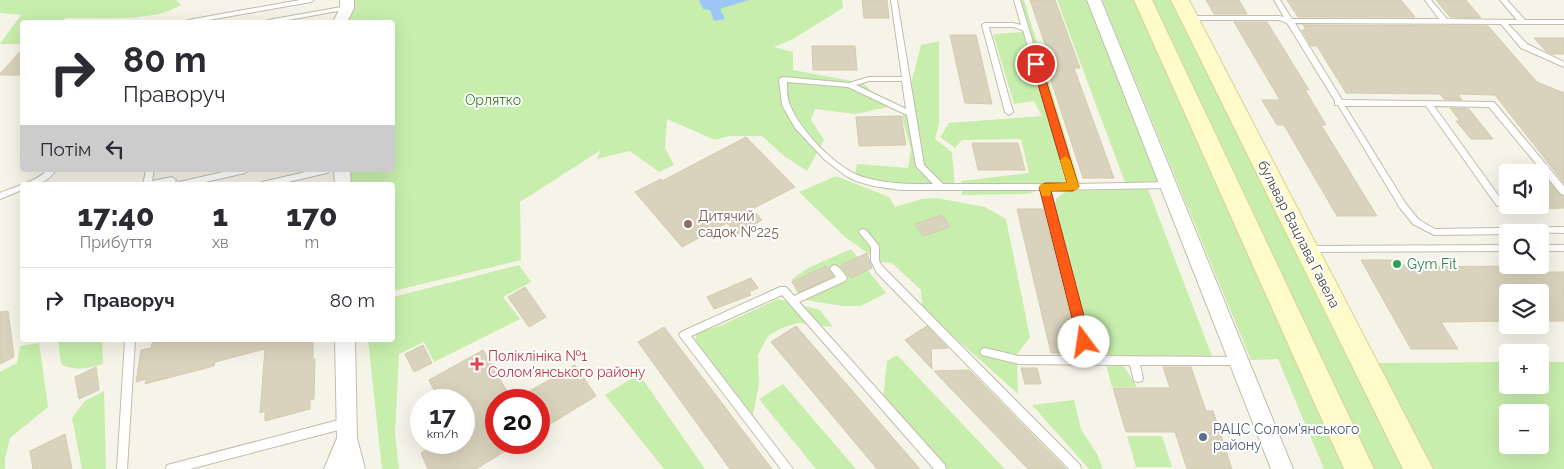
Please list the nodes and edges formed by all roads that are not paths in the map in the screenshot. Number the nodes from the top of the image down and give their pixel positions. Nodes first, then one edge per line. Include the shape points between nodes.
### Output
1 (311, 0) edge
2 (894, 0) edge
3 (1017, 0) edge
4 (1094, 0) edge
5 (1143, 0) edge
6 (1277, 0) edge
7 (1428, 0) edge
8 (1503, 0) edge
9 (347, 4) edge
10 (1184, 9) edge
11 (240, 13) junction
12 (200, 20) edge
13 (239, 20) edge
14 (277, 20) edge
15 (341, 20) edge
16 (1289, 20) junction
17 (1445, 22) junction
18 (1503, 22) junction
19 (1523, 22) junction
20 (1564, 22) edge
21 (1026, 29) junction
22 (1564, 65) edge
23 (906, 79) junction
24 (849, 85) junction
25 (1339, 103) junction
26 (1428, 103) junction
27 (1009, 112) dead end
28 (911, 114) junction
29 (50, 172) edge
30 (233, 172) edge
31 (318, 172) edge
32 (34, 182) edge
33 (175, 182) edge
34 (275, 182) edge
35 (1169, 184) junction
36 (940, 186) junction
37 (1045, 187) junction
38 (1073, 187) junction
39 (20, 188) edge
40 (1564, 192) edge
41 (0, 196) edge
42 (1499, 203) edge
43 (1564, 230) edge
44 (863, 232) dead end
45 (1499, 248) edge
46 (1549, 248) edge
47 (1564, 248) edge
48 (1306, 249) junction
49 (835, 269) dead end
50 (792, 301) junction
51 (130, 342) edge
52 (345, 342) edge
53 (985, 352) dead end
54 (1089, 360) junction
55 (1134, 361) junction
56 (1240, 362) junction
57 (1138, 378) dead end
58 (346, 430) junction
59 (122, 469) edge
60 (171, 469) edge
61 (335, 469) edge
62 (354, 469) edge
63 (788, 469) edge
64 (941, 469) edge
65 (1076, 469) edge
66 (1282, 469) edge
67 (1359, 469) edge
68 (1418, 469) edge

1 - 11 lane
2 - 23 lane
3 - 21 lane
4 - 35 street
5 - 67 street
6 - 16 lane
7 - 17 lane
8 - 19 lane
9 - 14 lane
9 - 15 street
10 - 16 lane
10 - 48 street, бульвар Вацлава Гавела
11 - 12 lane
11 - 13 lane
16 - 17 lane
16 - 25 lane
17 - 18 lane
18 - 19 lane
18 - 22 lane via 1524,46
19 - 20 lane
21 - 27 lane via 1013,25 985,25
21 - 38 lane
23 - 24 lane via 869,79
23 - 28 lane
24 - 28 lane
24 - 36 lane via 783,79 791,115 817,149 846,173 860,179 904,186
25 - 26 lane
25 - 43 lane via 1403,206 1423,228 1434,232
26 - 40 lane via 1491,104
26 - 42 lane
28 - 36 lane via 920,166
29 - 32 lane
30 - 33 lane
31 - 34 lane
35 - 38 lane
35 - 56 street
36 - 37 lane
37 - 38 lane
37 - 54 lane
39 - 41 lane
44 - 65 lane via 875,246 875,261 880,270
45 - 48 lane
46 - 47 lane
48 - 68 street, бульвар Вацлава Гавела
49 - 50 lane via 842,278
50 - 63 lane via 783,290 684,335
50 - 64 lane
51 - 59 lane
52 - 58 street
53 - 54 lane via 1019,360
54 - 55 lane
55 - 56 lane
55 - 57 lane
56 - 66 street
58 - 60 lane
58 - 61 street
58 - 62 street

